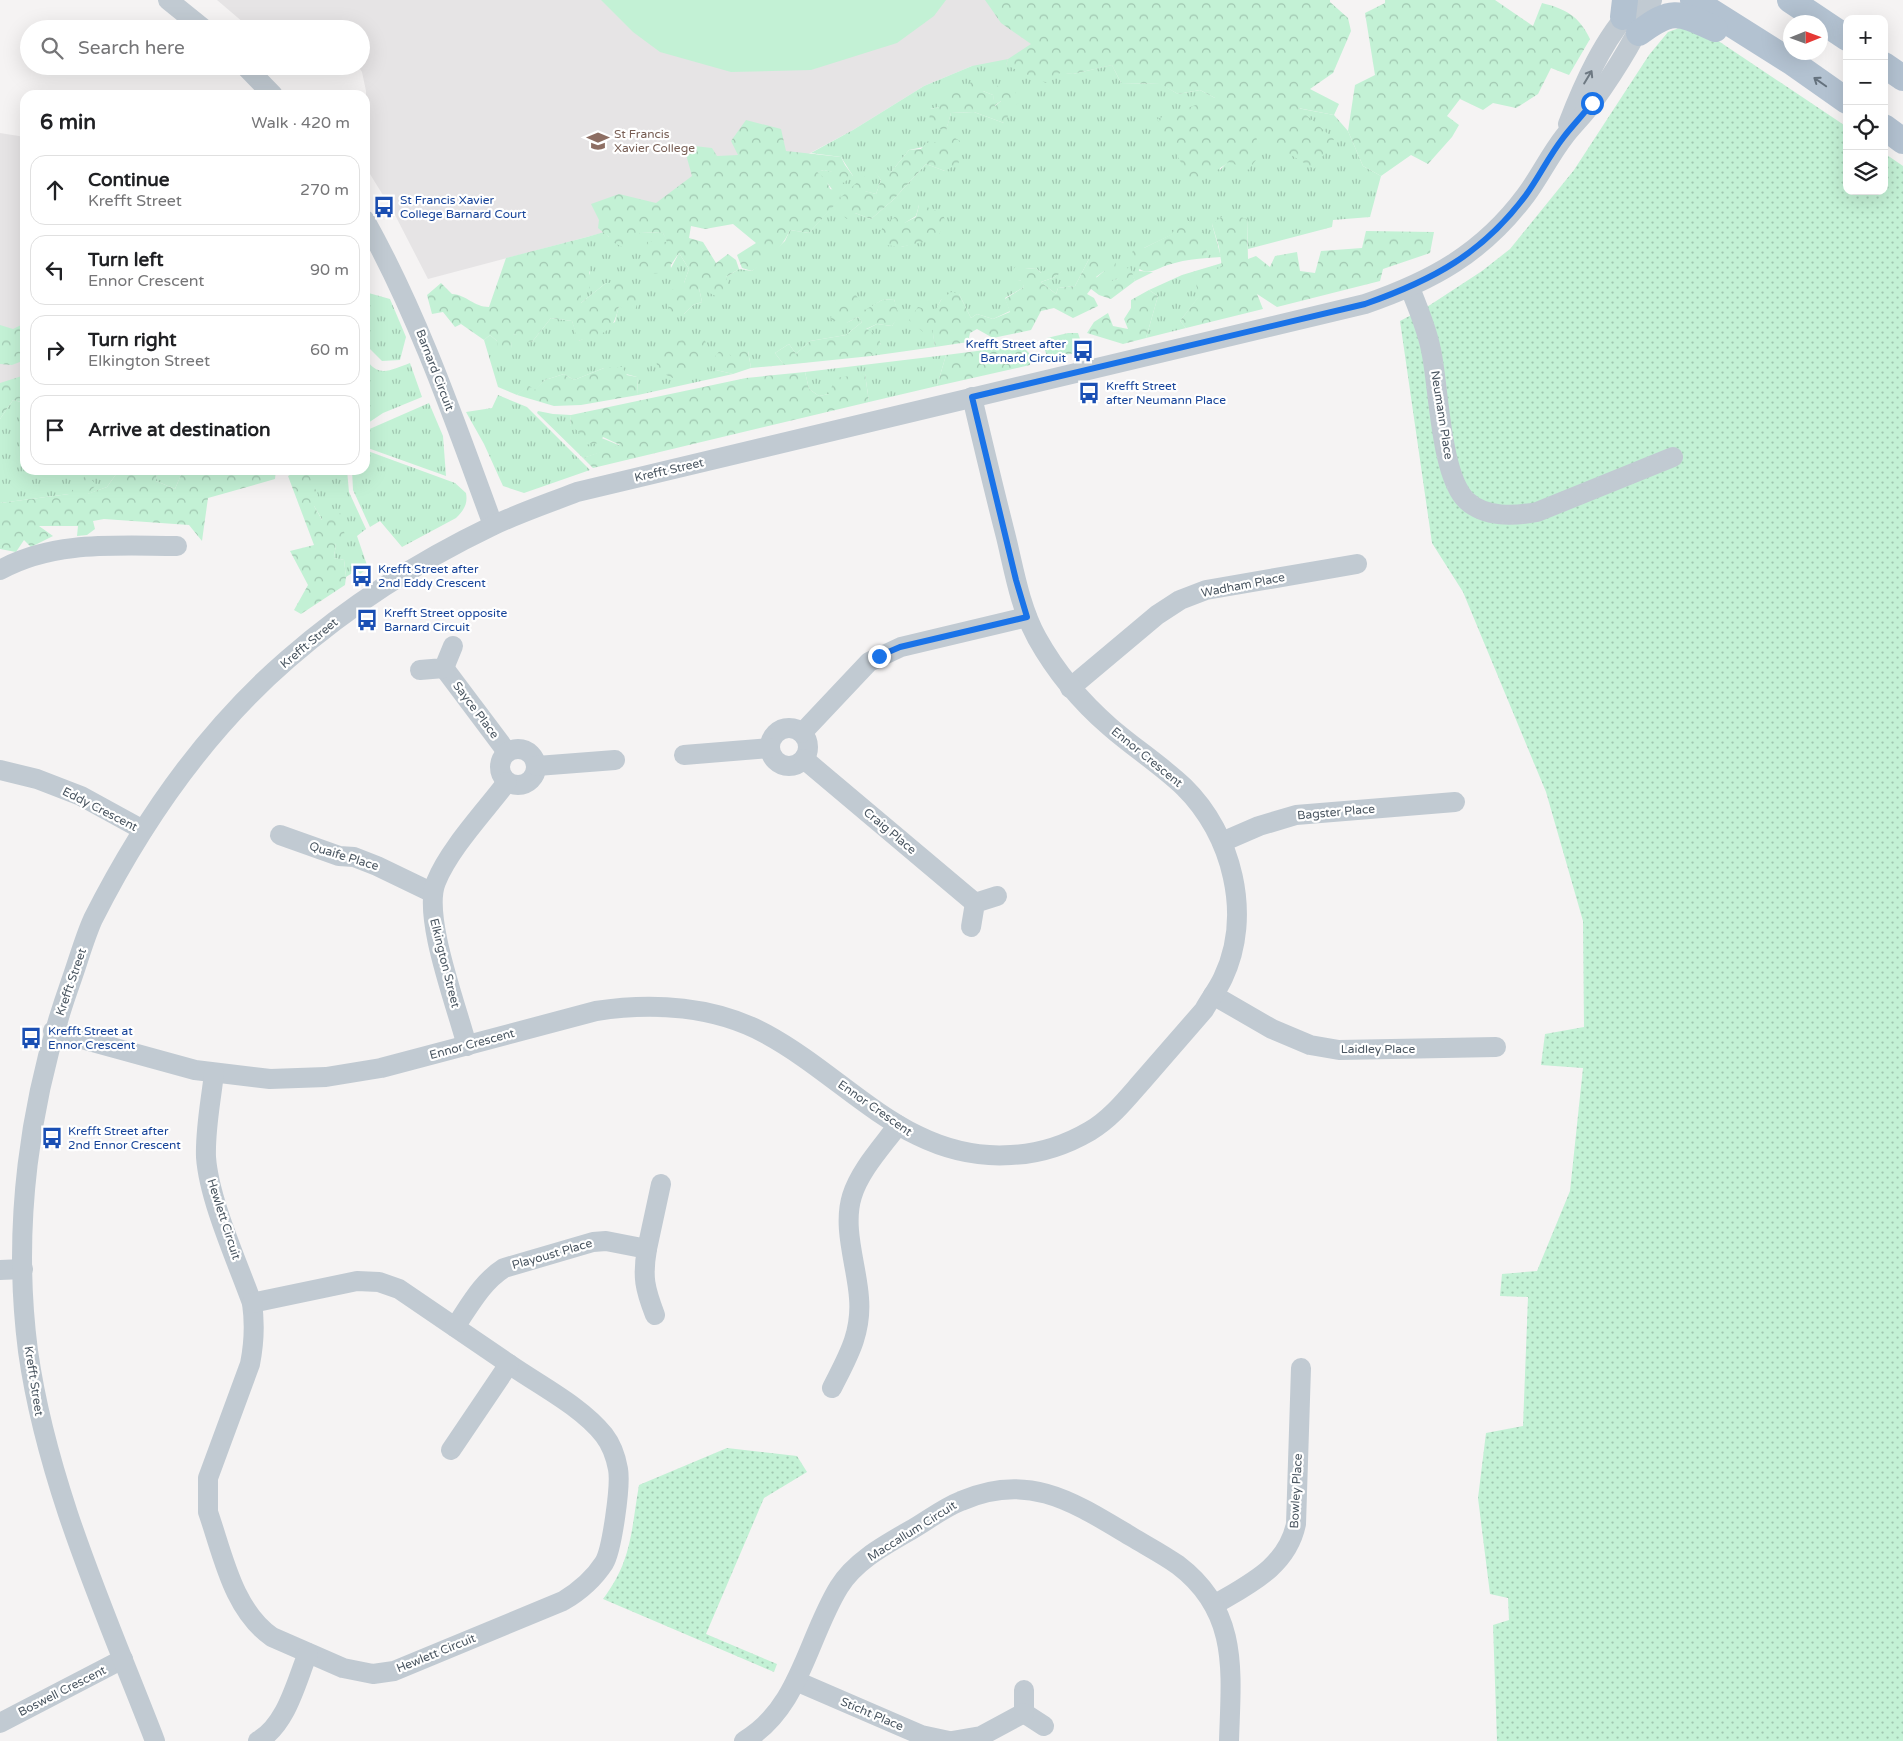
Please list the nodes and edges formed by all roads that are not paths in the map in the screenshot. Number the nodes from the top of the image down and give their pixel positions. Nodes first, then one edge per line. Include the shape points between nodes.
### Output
1 (168, 0) edge
2 (1652, 0) edge
3 (1693, 0) edge
4 (1790, 0) edge
5 (1632, 13) edge
6 (193, 20) edge
7 (1843, 35) edge
8 (1793, 63) junction
9 (1888, 68) edge
10 (254, 75) edge
11 (1903, 78) edge
12 (268, 90) edge
13 (1843, 98) edge
14 (1888, 130) edge
15 (1903, 141) edge
16 (370, 229) edge
17 (1410, 288) junction
18 (972, 397) junction
19 (1673, 457) dead end
20 (494, 525) junction
21 (177, 546) dead end
22 (1356, 564) dead end
23 (0, 570) edge
24 (1027, 617) junction
25 (453, 646) dead end
26 (444, 668) junction
27 (420, 670) dead end
28 (1070, 688) junction
29 (802, 733) junction
30 (770, 748) junction
31 (507, 752) junction
32 (684, 754) dead end
33 (804, 759) junction
34 (615, 760) dead end
35 (537, 766) junction
36 (0, 770) edge
37 (507, 782) junction
38 (1455, 802) dead end
39 (143, 830) junction
40 (280, 835) dead end
41 (1222, 842) junction
42 (433, 893) junction
43 (997, 896) dead end
44 (976, 903) junction
45 (971, 927) dead end
46 (1213, 995) junction
47 (53, 1031) junction
48 (467, 1046) junction
49 (1496, 1047) dead end
50 (214, 1073) junction
51 (898, 1125) junction
52 (661, 1184) dead end
53 (647, 1249) junction
54 (23, 1269) junction
55 (0, 1270) edge
56 (252, 1303) junction
57 (655, 1315) dead end
58 (455, 1327) junction
59 (509, 1364) junction
60 (1301, 1368) dead end
61 (832, 1388) dead end
62 (450, 1450) dead end
63 (1214, 1605) junction
64 (308, 1653) junction
65 (123, 1659) junction
66 (796, 1681) junction
67 (1024, 1690) dead end
68 (1024, 1713) junction
69 (0, 1722) edge
70 (1044, 1726) dead end
71 (155, 1741) edge
72 (258, 1741) edge
73 (744, 1741) edge
74 (951, 1741) edge
75 (1229, 1741) edge

1 - 6 street
2 - 5 street, Krefft Street
3 - 8 main road
4 - 7 main road
5 - 8 main road via 1660,17 1684,14
5 - 17 street, Krefft Street via 1592,103 1563,138 1526,195 1497,229 1464,257
13 -> 8 main road
9 - 11 main road
10 - 12 street
14 - 15 main road
16 - 20 street, Barnard Circuit via 422,335
17 - 18 street, Krefft Street via 1365,304
17 - 19 street, Neumann Place via 1431,350 1448,460 1467,501 1495,514 1516,516 1537,512
18 - 20 street, Krefft Street via 577,492
18 - 24 street, Ennor Crescent
20 - 39 street, Krefft Street via 381,589 288,659 237,708 186,767
21 - 23 street via 84,545 25,559
22 - 28 street, Wadham Place via 1206,590 1180,600 1157,615
24 - 28 street, Ennor Crescent via 1056,671
24 - 29 street via 900,647 879,656 869,662
25 - 26 street
26 - 27 street
26 - 31 street, Sayce Place
28 - 41 street, Ennor Crescent via 1109,727 1184,787 1206,813
29 - 30 street via 796,729 781,730 775,734
29 - 33 street via 808,745
30 - 32 street
30 - 33 street via 772,755 783,765
31 - 35 street via 514,749 530,752
31 - 37 street via 502,757 500,770
33 - 44 street, Craig Place
34 - 35 street
35 - 37 street via 528,784
36 - 39 street, Eddy Crescent via 81,796
37 - 42 street, Elkington Street via 448,860
38 - 41 street, Bagster Place via 1296,815
39 - 47 street, Krefft Street via 92,922
40 - 42 street, Quaife Place via 339,856 354,857
41 - 46 street, Ennor Crescent via 1236,890 1237,919 1230,959
42 - 48 street, Elkington Street via 435,930
43 - 44 street
44 - 45 street
46 - 49 street, Laidley Place via 1272,1029 1310,1045 1339,1050
46 - 51 street, Ennor Crescent via 1204,1010 1116,1111 1091,1130 1061,1146 1028,1154 976,1155 942,1148
47 - 50 street, Ennor Crescent
47 - 54 street, Krefft Street via 32,1126 25,1186
48 - 50 street, Ennor Crescent via 381,1068 326,1077 270,1079
48 - 51 street, Ennor Crescent via 611,1008 662,1006 705,1012 765,1033
50 - 56 street, Hewlett Circuit via 206,1157 210,1180
51 - 61 street via 863,1173 852,1196 848,1220 859,1300 857,1330 854,1344
52 - 53 street
53 - 57 street via 644,1286
53 - 58 street, Playoust Place via 606,1241 593,1242 504,1268 483,1286
54 - 55 street
54 - 65 street, Krefft Street via 28,1349 42,1426 78,1542
56 - 58 street, Hewlett Circuit via 357,1281 379,1282 399,1289
56 - 64 street, Hewlett Circuit via 254,1326 250,1364 208,1478 208,1512 238,1597 248,1615 272,1637
58 - 59 street, Hewlett Circuit
59 - 62 street
59 - 64 street, Hewlett Circuit via 585,1416 604,1434 610,1445 619,1481 605,1561 584,1588 563,1601 394,1671 363,1673
60 - 63 street, Bowley Place via 1294,1534 1284,1555 1268,1572
63 - 66 street, Maccallum Circuit via 1198,1583 1178,1565 1083,1508 1044,1492 1015,1489 987,1492 960,1501 881,1548 848,1575 827,1609
63 - 75 street, Maccallum Circuit via 1225,1632 1231,1661
64 - 72 street via 284,1712 273,1730
65 - 69 street, Boswell Crescent
65 - 71 street, Krefft Street
66 - 73 street, Maccallum Circuit via 777,1713
66 - 74 street, Sticht Place via 921,1735
67 - 68 street
68 - 70 street
68 - 74 street, Sticht Place via 982,1736

